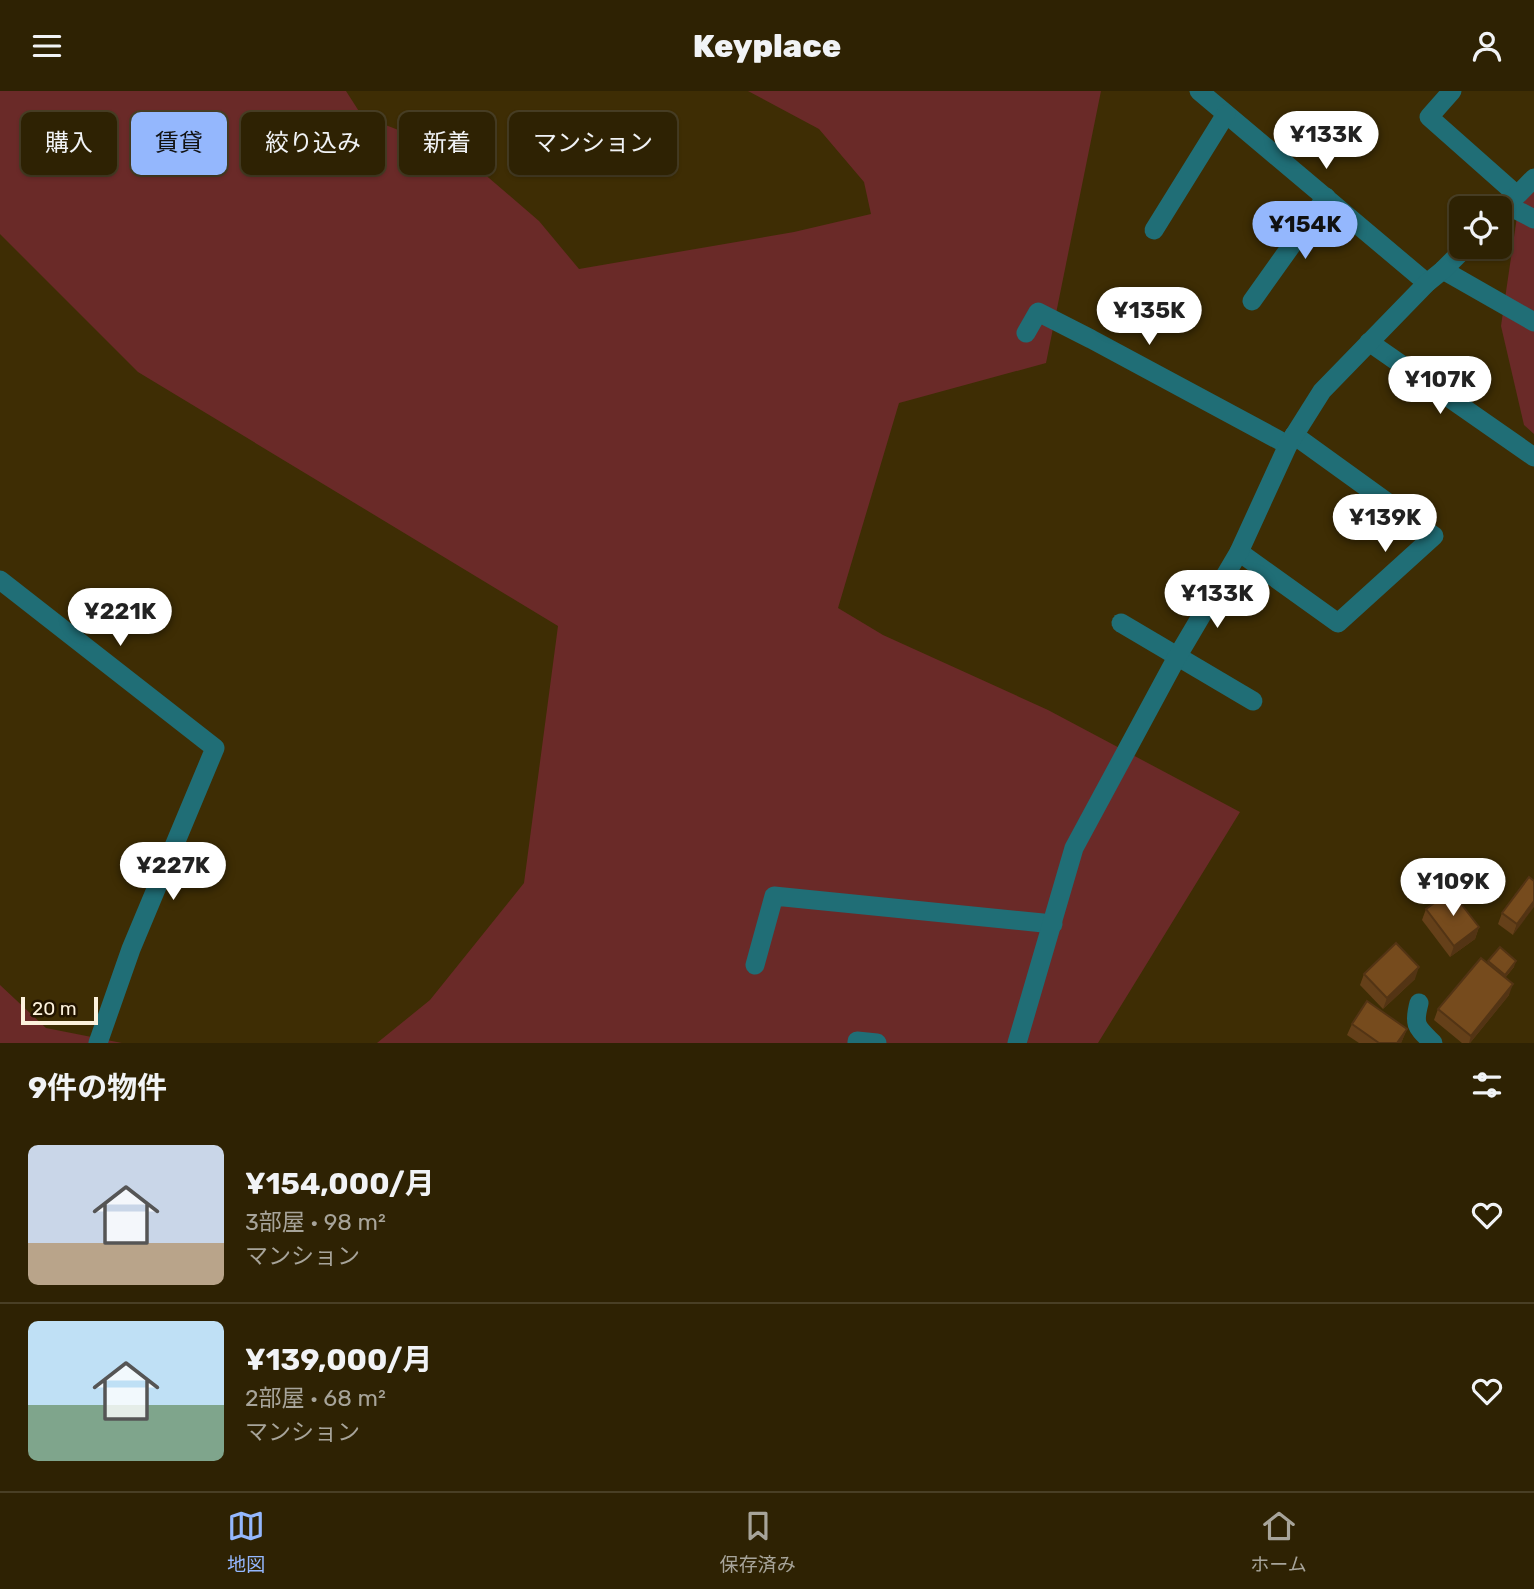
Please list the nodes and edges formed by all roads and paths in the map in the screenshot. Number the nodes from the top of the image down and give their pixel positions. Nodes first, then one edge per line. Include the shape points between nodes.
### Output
1 (1199, 91) edge
2 (1452, 91) edge
3 (1226, 114) junction
4 (1534, 178) edge
5 (1500, 196) edge
6 (1326, 197) junction
7 (1512, 201) edge
8 (1512, 207) edge
9 (1534, 219) edge
10 (1154, 230) dead end
11 (1454, 259) edge
12 (1443, 270) junction
13 (1427, 283) junction
14 (1252, 301) dead end
15 (1534, 322) edge
16 (1026, 333) dead end
17 (1369, 342) junction
18 (1291, 440) junction
19 (1534, 457) edge
20 (1239, 552) junction
21 (0, 580) edge
22 (1121, 623) dead end
23 (1177, 657) junction
24 (1253, 701) dead end
25 (1053, 924) junction
26 (755, 965) dead end
27 (1419, 1003) dead end
28 (99, 1043) edge
29 (857, 1043) edge
30 (877, 1043) edge
31 (1017, 1043) edge
32 (1433, 1043) edge

1 - 3 street
2 - 5 street via 1429,117
3 - 6 street
3 - 10 street
4 - 7 street
6 - 13 street
6 - 14 street
8 - 9 street
11 - 12 street
12 - 13 street
12 - 15 street
13 - 17 street
16 - 18 street via 1038,312
17 - 18 street via 1322,391
17 - 19 street
18 - 20 street
18 - 20 street via 1434,536 1338,623
20 - 23 street
21 - 28 street via 215,748 131,949
22 - 23 street
23 - 24 street
23 - 25 street via 1074,848
25 - 26 street via 774,896
25 - 31 street
27 - 32 street via 1417,1027
29 - 30 street

